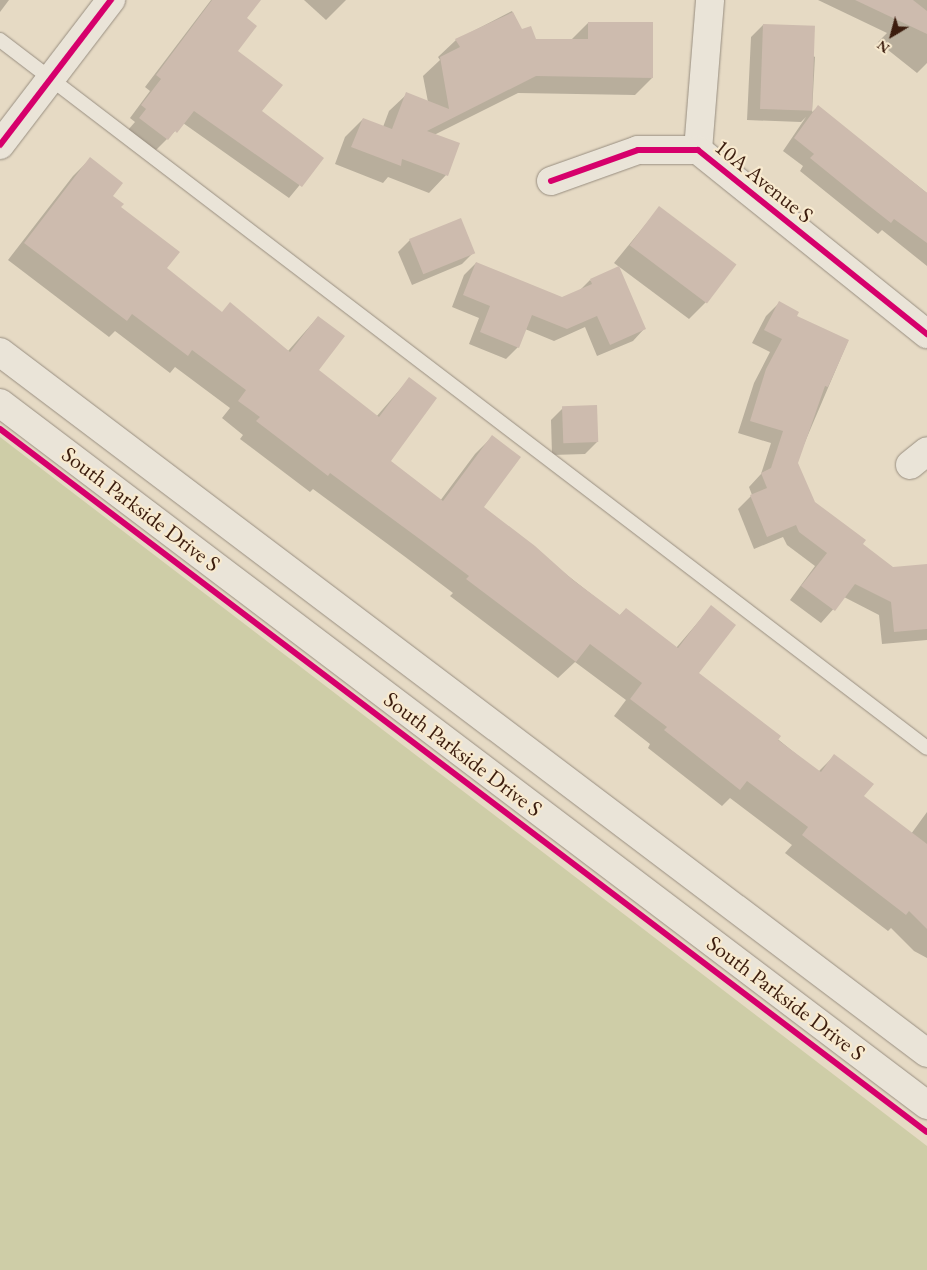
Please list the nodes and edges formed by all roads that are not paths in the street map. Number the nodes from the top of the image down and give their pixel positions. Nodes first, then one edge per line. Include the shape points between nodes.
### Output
1 (111, 0) edge
2 (710, 0) edge
3 (0, 40) edge
4 (51, 76) junction
5 (0, 144) edge
6 (698, 150) junction
7 (552, 182) dead end
8 (927, 334) edge
9 (0, 352) edge
10 (0, 403) edge
11 (927, 748) edge
12 (927, 1053) edge
13 (927, 1105) edge

1 - 4 main road
2 - 6 main road
3 - 4 lane
4 - 5 main road
4 - 11 lane
6 - 7 main road, 10A Avenue S via 638,150
6 - 8 main road, 10A Avenue S
9 - 12 main road, South Parkside Drive S
10 - 13 main road, South Parkside Drive S

